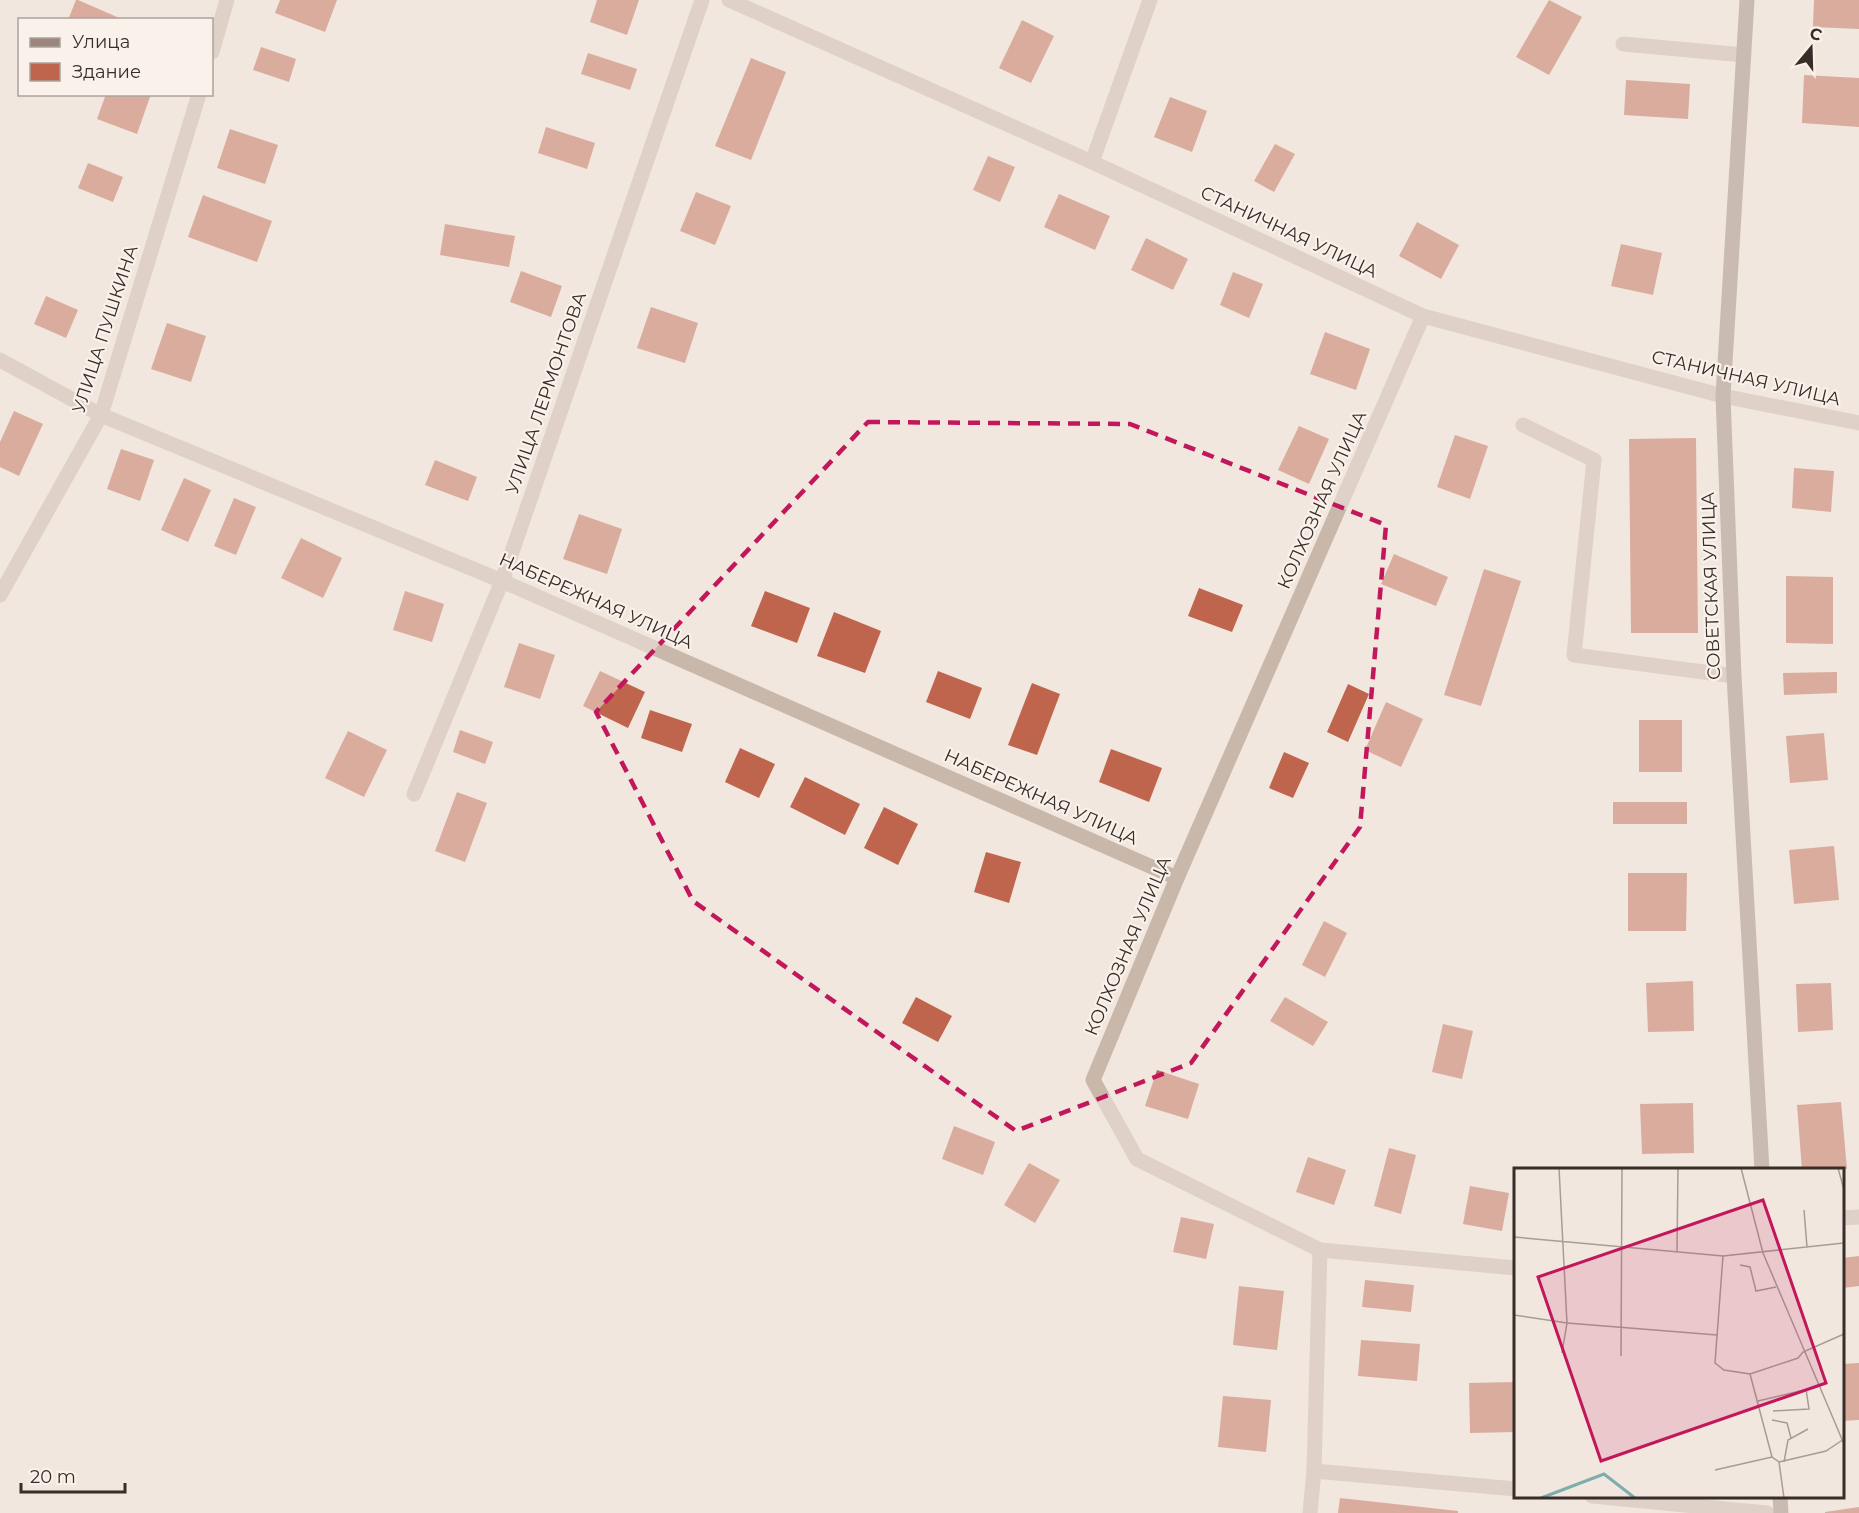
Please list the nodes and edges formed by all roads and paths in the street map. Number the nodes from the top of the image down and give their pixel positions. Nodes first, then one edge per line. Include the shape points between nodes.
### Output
1 (228, 0) edge
2 (702, 0) edge
3 (729, 0) edge
4 (1150, 0) edge
5 (1748, 0) edge
6 (1623, 44) dead end
7 (213, 49) edge
8 (1744, 55) junction
9 (198, 96) edge
10 (1092, 162) junction
11 (1423, 316) junction
12 (0, 360) edge
13 (1723, 396) junction
14 (101, 414) junction
15 (1859, 423) edge
16 (1523, 425) dead end
17 (502, 580) junction
18 (0, 595) edge
19 (1734, 676) junction
20 (414, 794) dead end
21 (1178, 878) junction
22 (1762, 1168) edge
23 (1859, 1217) edge
24 (1844, 1218) edge
25 (1320, 1250) junction
26 (1514, 1268) edge
27 (1314, 1471) junction
28 (1514, 1490) edge
29 (1616, 1498) edge
30 (1780, 1498) edge
31 (1640, 1499) edge
32 (1696, 1510) edge
33 (1310, 1513) edge
34 (1767, 1513) edge
35 (1781, 1513) edge

1 - 7 street
2 - 17 street, УЛИЦА ЛЕРМОНТОВА
3 - 10 street, СТАНИЧНАЯ УЛИЦА
4 - 10 street
5 - 8 street, СОВЕТСКАЯ УЛИЦА
6 - 8 street
8 - 13 street, СОВЕТСКАЯ УЛИЦА
9 - 14 street, УЛИЦА ПУШКИНА
10 - 11 street, СТАНИЧНАЯ УЛИЦА
11 - 13 street, СТАНИЧНАЯ УЛИЦА
11 - 21 street, КОЛХОЗНАЯ УЛИЦА
12 - 14 street, НАБЕРЕЖНАЯ УЛИЦА
13 - 15 street, СТАНИЧНАЯ УЛИЦА
13 - 19 street, СОВЕТСКАЯ УЛИЦА
14 - 17 street, НАБЕРЕЖНАЯ УЛИЦА
14 - 18 street, УЛИЦА ПУШКИНА
16 - 19 street via 1594,460 1574,655
17 - 20 street, УЛИЦА ЛЕРМОНТОВА
17 - 21 street, НАБЕРЕЖНАЯ УЛИЦА
19 - 22 street, СОВЕТСКАЯ УЛИЦА
21 - 25 street, КОЛХОЗНАЯ УЛИЦА via 1093,1080 1137,1159
23 - 24 street
25 - 26 street
25 - 27 street
27 - 28 street
27 - 33 street
29 - 31 street
30 - 35 street
31 - 32 street
32 - 34 street

